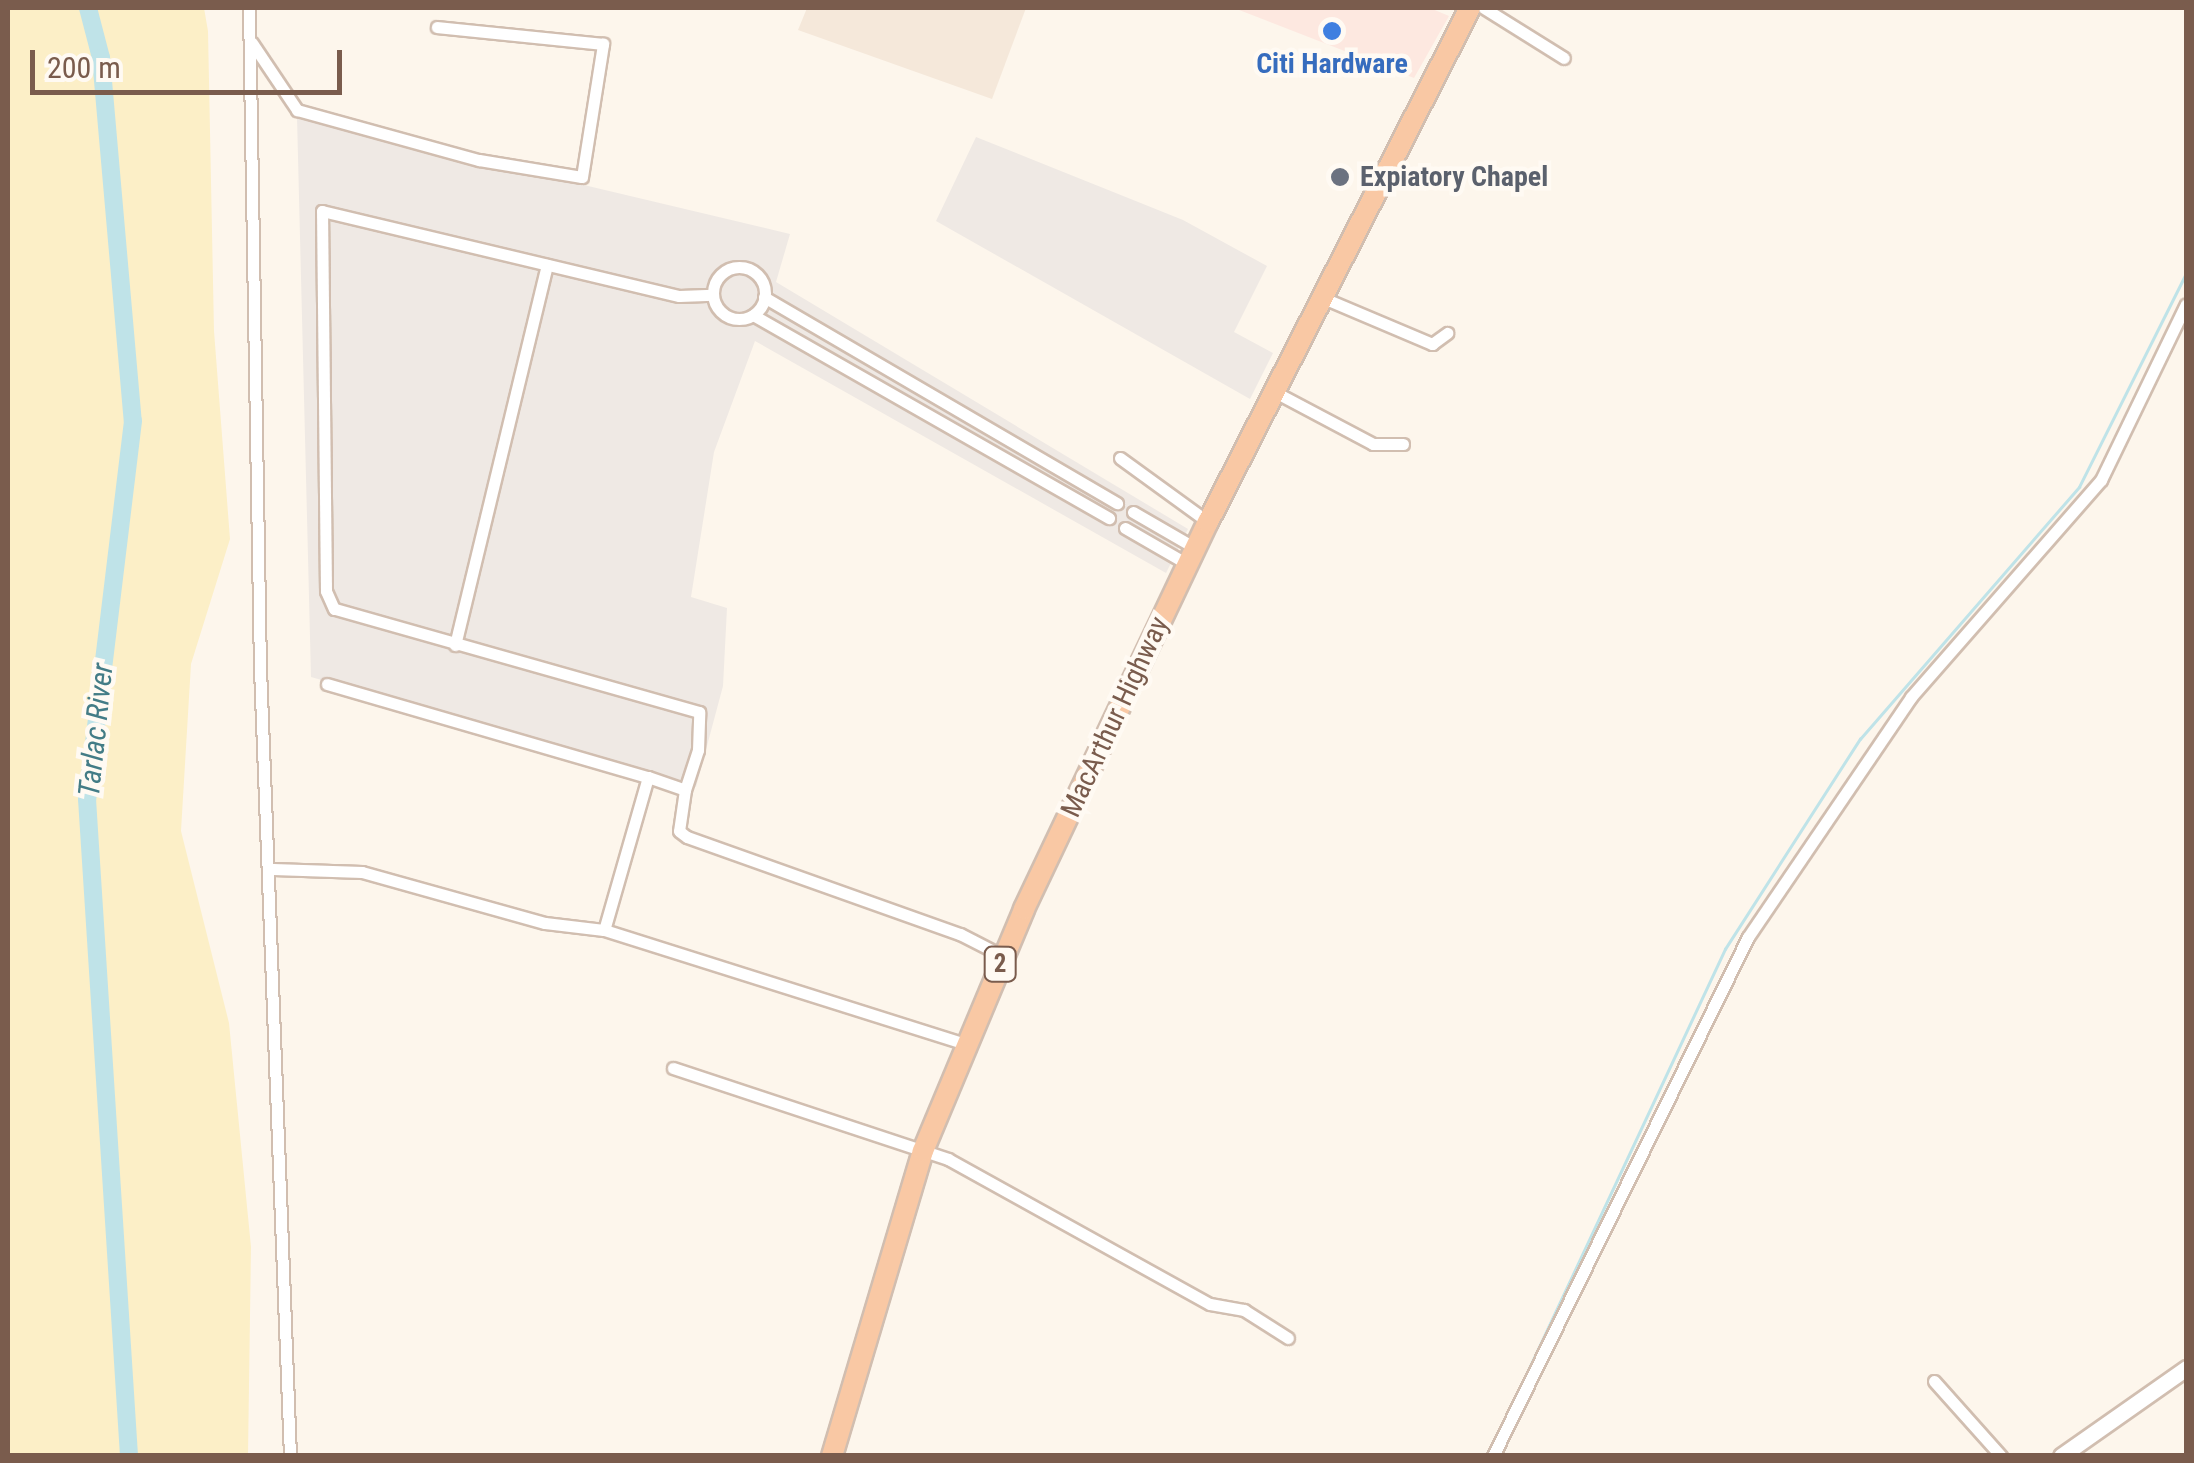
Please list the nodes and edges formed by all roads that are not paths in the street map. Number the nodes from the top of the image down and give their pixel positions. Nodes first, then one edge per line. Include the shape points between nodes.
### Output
1 (250, 8) edge
2 (1470, 8) edge
3 (1484, 8) edge
4 (437, 27) dead end
5 (250, 39) junction
6 (1564, 58) dead end
7 (547, 264) junction
8 (713, 294) junction
9 (1321, 297) junction
10 (764, 298) junction
11 (2186, 304) edge
12 (753, 315) junction
13 (1448, 333) dead end
14 (860, 353) junction
15 (850, 370) junction
16 (1273, 391) junction
17 (943, 402) junction
18 (934, 418) junction
19 (1402, 444) dead end
20 (1024, 449) junction
21 (1120, 458) dead end
22 (1018, 466) junction
23 (1118, 503) dead end
24 (1133, 512) dead end
25 (1109, 518) dead end
26 (1208, 522) junction
27 (1124, 528) dead end
28 (1191, 556) junction
29 (455, 645) junction
30 (327, 684) dead end
31 (648, 777) junction
32 (685, 790) junction
33 (272, 869) junction
34 (604, 930) junction
35 (1004, 956) junction
36 (965, 1044) junction
37 (673, 1068) dead end
38 (923, 1151) junction
39 (1288, 1338) dead end
40 (2186, 1368) edge
41 (1934, 1381) dead end
42 (290, 1456) edge
43 (832, 1456) edge
44 (1493, 1456) edge
45 (2000, 1456) edge
46 (2062, 1456) edge

1 - 5 street
2 - 9 highway, MacArthur Highway / 2
3 - 6 street
4 - 5 street via 604,44 582,177 479,160 297,110
5 - 33 street via 260,668
7 - 8 street via 679,296
7 - 29 street
7 - 29 street via 322,212 326,591 334,609 350,618
8 - 10 street via 722,273 735,266 760,277
8 - 12 street via 727,316
9 - 13 street via 1432,344
9 - 16 highway, MacArthur Highway / 2
10 - 12 street
10 - 14 street
11 - 44 street via 2101,480 1911,697 1748,937
12 - 15 street
14 - 15 street
14 - 17 street
15 - 18 street
16 - 19 street via 1374,444
16 - 26 highway, MacArthur Highway / 2
17 - 18 street
17 - 20 street
18 - 22 street
20 - 22 street
20 - 23 street
21 - 26 street
22 - 25 street
24 - 28 street
26 - 28 highway, MacArthur Highway / 2
27 - 28 street
28 - 35 highway, MacArthur Highway / 2
29 - 32 street via 699,712 698,750
30 - 31 street
31 - 32 street
31 - 34 street
32 - 35 street via 679,831 686,837 960,934
33 - 34 street via 362,872 545,923
33 - 42 street
34 - 36 street
35 - 36 highway, MacArthur Highway / 2
36 - 38 highway, MacArthur Highway / 2
37 - 38 street
38 - 39 street via 1073,1225 1210,1304 1244,1310
38 - 43 highway, MacArthur Highway / 2
40 - 46 street
41 - 45 street

